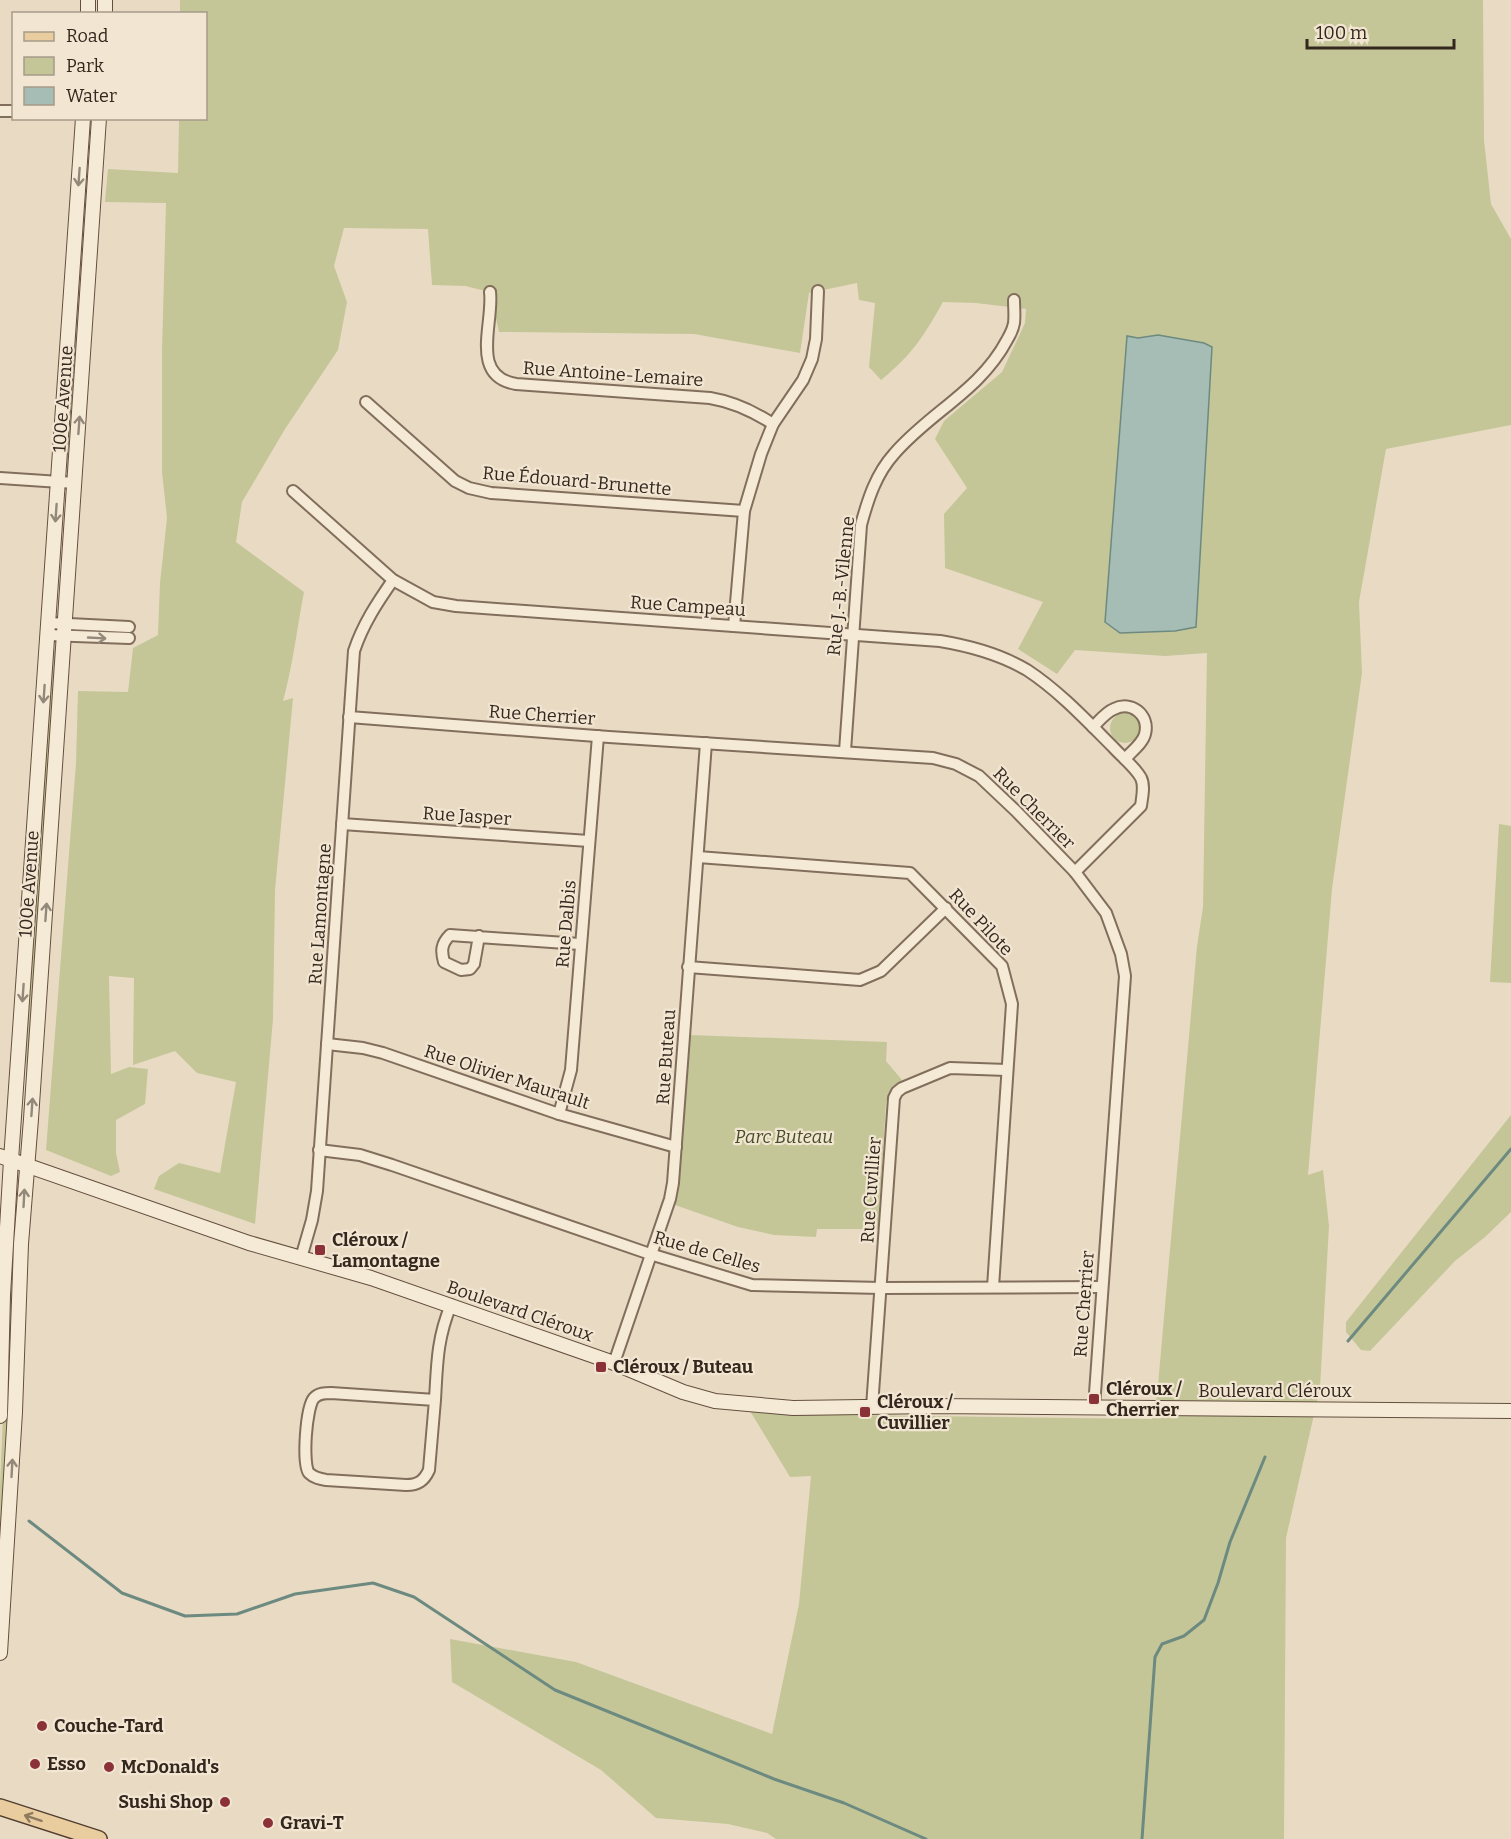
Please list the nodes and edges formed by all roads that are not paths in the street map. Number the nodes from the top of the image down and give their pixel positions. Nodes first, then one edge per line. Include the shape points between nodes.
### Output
1 (83, 120) edge
2 (99, 120) edge
3 (818, 291) dead end
4 (490, 292) dead end
5 (1014, 300) dead end
6 (366, 402) dead end
7 (773, 424) junction
8 (0, 478) edge
9 (58, 482) junction
10 (75, 483) junction
11 (293, 491) dead end
12 (744, 511) junction
13 (393, 580) junction
14 (735, 626) junction
15 (49, 629) junction
16 (66, 630) junction
17 (129, 633) dead end
18 (852, 636) junction
19 (349, 717) junction
20 (1093, 727) junction
21 (598, 736) junction
22 (705, 743) junction
23 (845, 751) junction
24 (1125, 759) junction
25 (342, 824) junction
26 (589, 841) junction
27 (698, 857) junction
28 (1075, 872) junction
29 (946, 908) junction
30 (479, 936) dead end
31 (580, 944) junction
32 (688, 967) junction
33 (327, 1044) junction
34 (1007, 1070) junction
35 (559, 1114) junction
36 (676, 1147) junction
37 (319, 1150) junction
38 (5, 1158) edge
39 (27, 1165) junction
40 (650, 1254) junction
41 (301, 1258) junction
42 (993, 1287) junction
43 (1101, 1287) junction
44 (881, 1288) junction
45 (451, 1305) junction
46 (614, 1364) junction
47 (435, 1400) junction
48 (872, 1407) junction
49 (1094, 1407) junction
50 (1511, 1411) edge
51 (0, 1416) edge
52 (0, 1653) edge
53 (0, 1807) edge
54 (99, 1839) edge

1 -> 9 street, 100e Avenue
10 -> 2 street, 100e Avenue
3 - 7 street via 812,359 803,380
4 - 7 street, Rue Antoine-Lemaire via 486,351 488,362 504,380 729,401
5 - 18 street, Rue J.-B.-Vilenne via 1014,325 999,356 892,455 868,498 861,525
6 - 12 street, Rue Édouard-Brunette via 455,481 468,488 491,493
7 - 12 street
8 - 9 street
9 - 10 street
9 -> 15 street, 100e Avenue
10 - 16 street, 100e Avenue
11 - 13 street, Rue Campeau
12 - 14 street
13 - 14 street, Rue Campeau via 433,602 456,606
13 - 19 street, Rue Lamontagne via 361,630 354,651
14 - 18 street, Rue Campeau
15 - 16 street
15 -> 38 street, 100e Avenue
16 - 17 street
39 -> 16 street, 100e Avenue
18 - 20 street, Rue Campeau via 939,641 996,655 1026,670
18 - 23 street, Rue J.-B.-Vilenne
19 - 21 street, Rue Cherrier
19 - 25 street, Rue Lamontagne
20 - 24 street, Rue Campeau
20 - 24 street via 1112,709 1137,709 1146,725 1145,736
21 - 22 street, Rue Cherrier
21 - 26 street, Rue Dalbis
22 - 23 street, Rue Cherrier
22 - 27 street, Rue Buteau
23 - 28 street, Rue Cherrier via 933,758 979,776
24 - 28 street, Rue Campeau via 1142,780 1141,806
25 - 26 street, Rue Jasper
25 - 33 street, Rue Lamontagne
26 - 31 street, Rue Dalbis
27 - 29 street, Rue Pilote via 910,873
27 - 32 street, Rue Buteau
28 - 43 street, Rue Cherrier via 1106,913 1125,976
29 - 32 street via 881,971 860,980
29 - 34 street, Rue Pilote via 1002,966 1012,1004
30 - 31 street
31 - 35 street, Rue Dalbis via 571,1070
32 - 36 street, Rue Buteau
33 - 35 street, Rue Olivier Maurault via 383,1053
33 - 37 street, Rue Lamontagne
34 - 42 street, Rue Pilote
34 - 44 street, Rue Cuvillier via 950,1068 897,1092
35 - 36 street, Rue Olivier Maurault
36 - 40 street, Rue Buteau via 670,1199
37 - 40 street, Rue de Celles via 360,1155 392,1165
37 - 41 street, Rue Lamontagne via 312,1220
38 - 39 street, Boulevard Cléroux
38 - 51 street, 100e Avenue
39 - 41 street, Boulevard Cléroux
52 -> 39 street, 100e Avenue
40 - 44 street, Rue de Celles via 752,1285
40 - 46 street, Rue Buteau
41 - 45 street, Boulevard Cléroux
42 - 43 street, Rue de Celles
42 - 44 street, Rue de Celles
43 - 49 street, Rue Cherrier
44 - 48 street, Rue Cuvillier
45 - 46 street, Boulevard Cléroux
45 - 47 street via 439,1341
46 - 48 street, Boulevard Cléroux via 715,1401 793,1408
47 - 47 street via 429,1470 416,1485 326,1480 308,1472 305,1461 309,1409 319,1394
48 - 49 street, Boulevard Cléroux
49 - 50 street, Boulevard Cléroux
54 -> 53 main road

